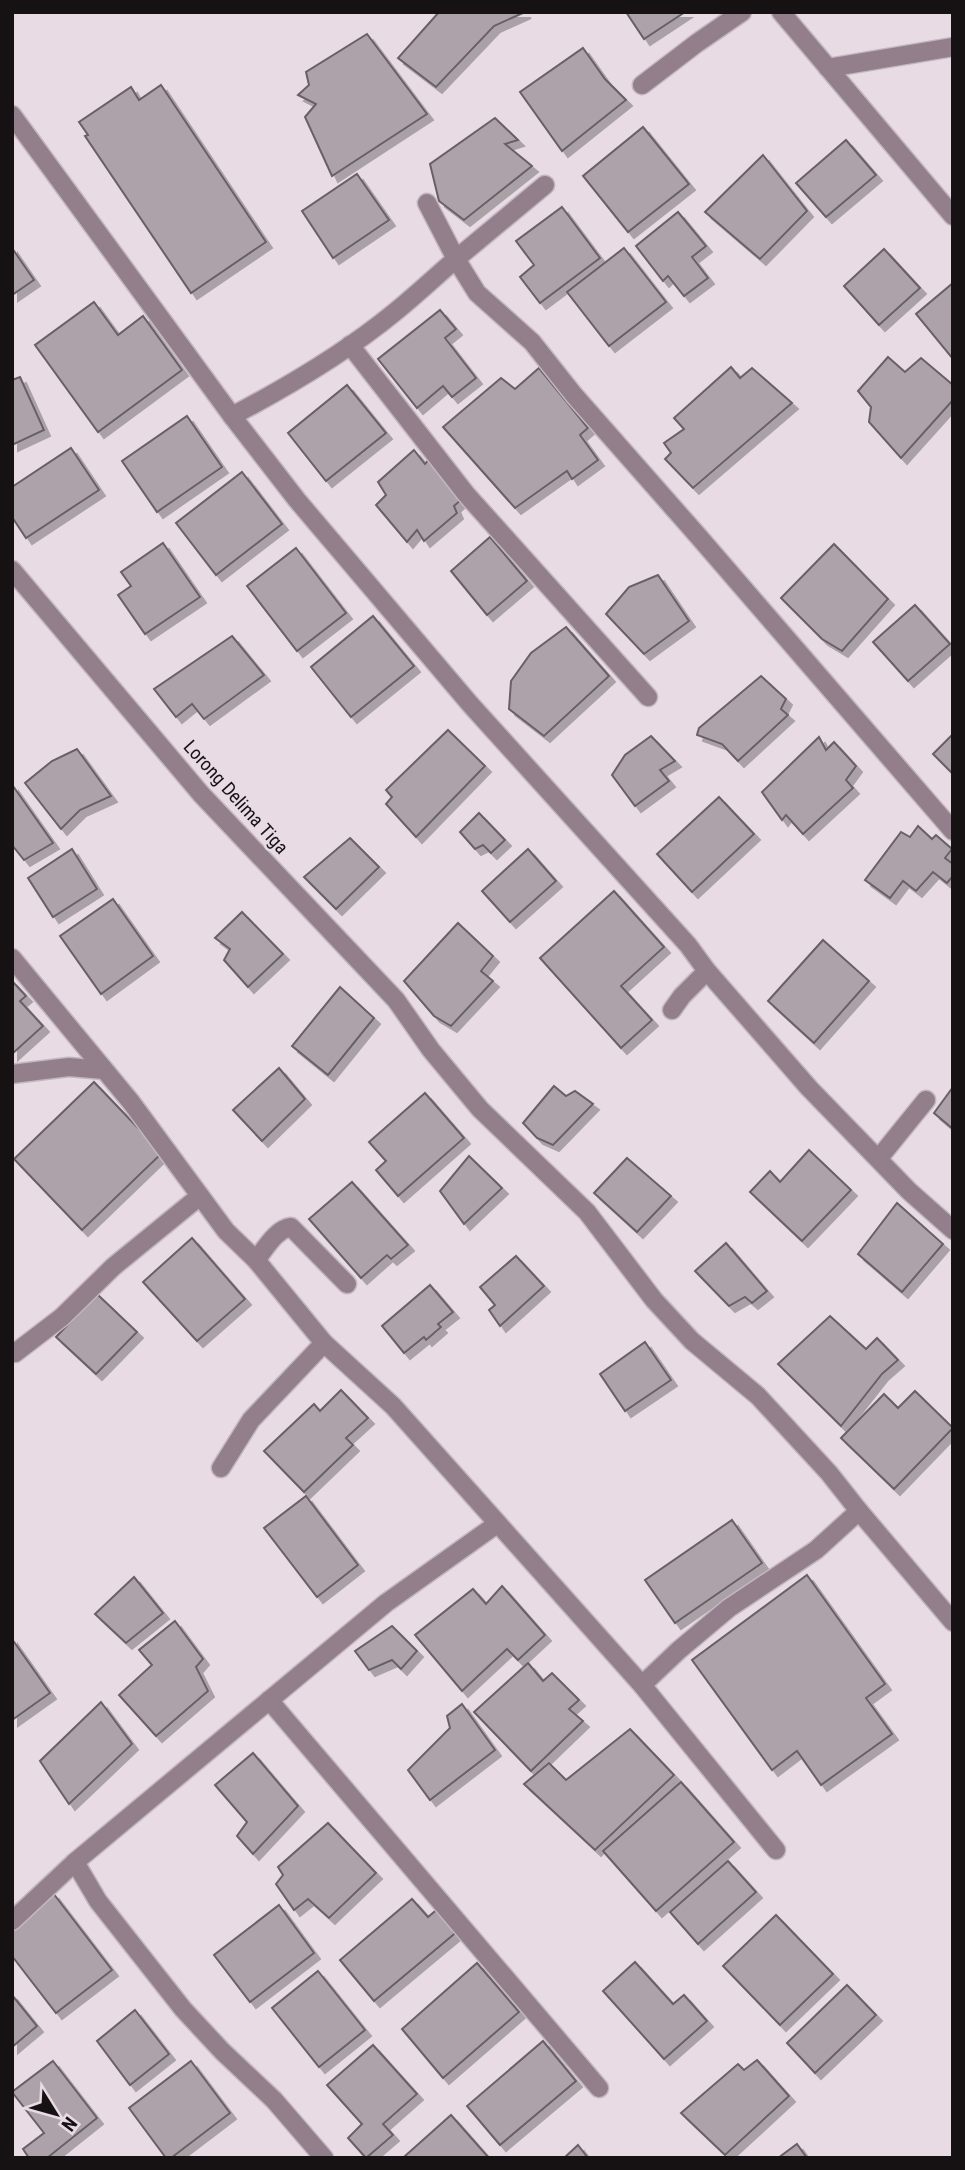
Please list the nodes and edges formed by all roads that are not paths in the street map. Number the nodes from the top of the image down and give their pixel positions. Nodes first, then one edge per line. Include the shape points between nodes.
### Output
1 (742, 12) edge
2 (781, 12) edge
3 (953, 47) edge
4 (828, 68) junction
5 (642, 85) dead end
6 (12, 115) edge
7 (545, 185) dead end
8 (427, 203) dead end
9 (953, 216) edge
10 (456, 259) junction
11 (350, 345) junction
12 (232, 416) junction
13 (12, 569) edge
14 (648, 697) dead end
15 (953, 831) edge
16 (12, 958) edge
17 (707, 971) junction
18 (672, 1010) dead end
19 (104, 1070) junction
20 (12, 1074) edge
21 (926, 1100) dead end
22 (879, 1158) junction
23 (200, 1196) junction
24 (953, 1230) edge
25 (256, 1260) junction
26 (347, 1284) dead end
27 (324, 1343) junction
28 (15, 1353) dead end
29 (221, 1468) dead end
30 (859, 1511) junction
31 (497, 1524) junction
32 (953, 1622) edge
33 (642, 1685) junction
34 (269, 1700) junction
35 (776, 1850) dead end
36 (75, 1862) junction
37 (12, 1921) edge
38 (600, 2088) dead end
39 (324, 2158) edge

1 - 5 street
2 - 4 street
3 - 4 street
4 - 9 street
6 - 12 street
7 - 10 street
8 - 10 street
10 - 11 street
10 - 15 street via 477,293 532,342
11 - 12 street
11 - 14 street via 466,494
12 - 17 street via 395,616
13 - 30 street, Lorong Delima Tiga via 201,794 396,1000 480,1108 587,1212 654,1300 692,1341 758,1396
16 - 19 street
17 - 18 street
17 - 22 street via 809,1088
19 - 20 street via 69,1067
19 - 23 street
21 - 22 street
22 - 24 street
23 - 25 street
23 - 28 street
25 - 26 street via 279,1233 292,1227
25 - 27 street
27 - 29 street via 251,1420
27 - 31 street via 393,1406
30 - 32 street, Lorong Delima Tiga
30 - 33 street via 816,1549 729,1608
31 - 33 street
31 - 34 street via 386,1603
33 - 35 street
34 - 36 street
34 - 38 street
36 - 37 street
36 - 39 street via 97,1901 183,2009 274,2100

